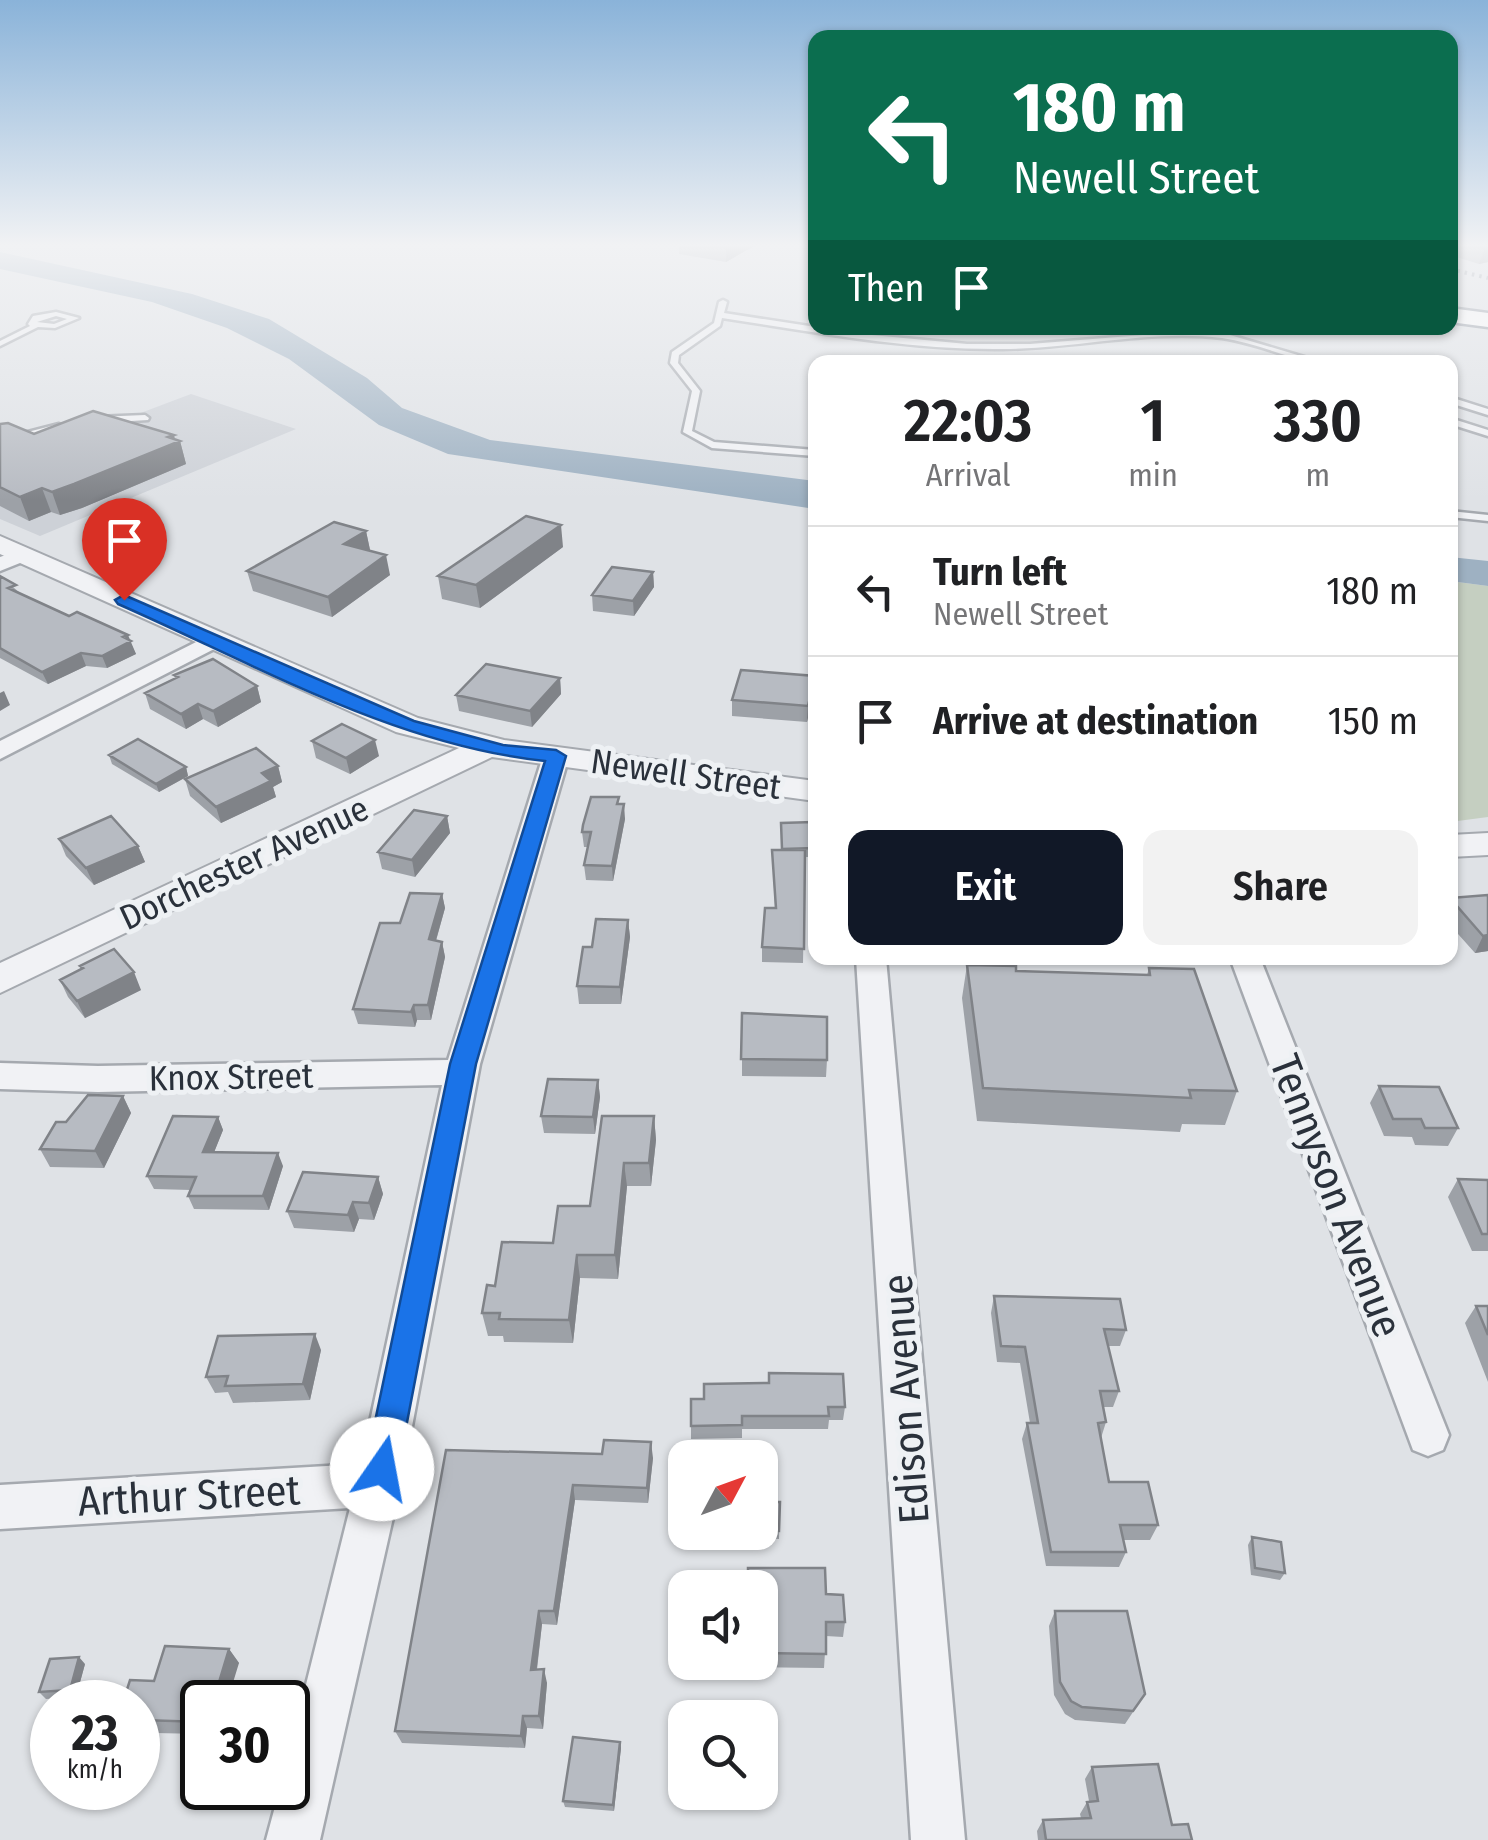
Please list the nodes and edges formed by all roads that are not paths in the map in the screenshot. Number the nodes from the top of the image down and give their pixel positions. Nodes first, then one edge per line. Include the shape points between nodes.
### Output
1 (30, 329) edge
2 (711, 329) edge
3 (860, 335) edge
4 (1224, 336) joint
5 (0, 344) edge
6 (1292, 355) edge
7 (1458, 403) edge
8 (1488, 412) edge
9 (145, 418) dead end
10 (1458, 424) edge
11 (1488, 433) edge
12 (0, 442) edge
13 (808, 452) edge
14 (1458, 515) edge
15 (1488, 518) edge
16 (8, 554) edge
17 (212, 641) junction
18 (488, 747) junction
19 (0, 751) edge
20 (556, 756) junction
21 (808, 790) edge
22 (1488, 844) edge
23 (1458, 846) edge
24 (872, 965) edge
25 (1248, 965) edge
26 (0, 979) edge
27 (461, 1072) junction
28 (0, 1076) edge
29 (1428, 1435) dead end
30 (377, 1485) junction
31 (0, 1507) edge
32 (292, 1840) edge
33 (938, 1840) edge

1 - 5 lane
2 - 13 lane via 674,354 677,369 696,391 686,432 712,444
3 - 4 lane via 976,346
4 - 6 lane
7 - 8 lane
9 - 12 lane via 78,422
10 - 11 lane
14 - 15 lane
16 - 17 street, Newell Street
17 - 18 street, Newell Street via 408,725
17 - 19 street
18 - 20 street, Newell Street
18 - 26 street, Dorchester Avenue
20 - 21 street, Newell Street
20 - 27 street
22 - 23 street
24 - 33 street, Edison Avenue
25 - 29 street, Tennyson Avenue
27 - 28 street, Knox Street
27 - 30 street
30 - 31 street, Arthur Street
30 - 32 street

